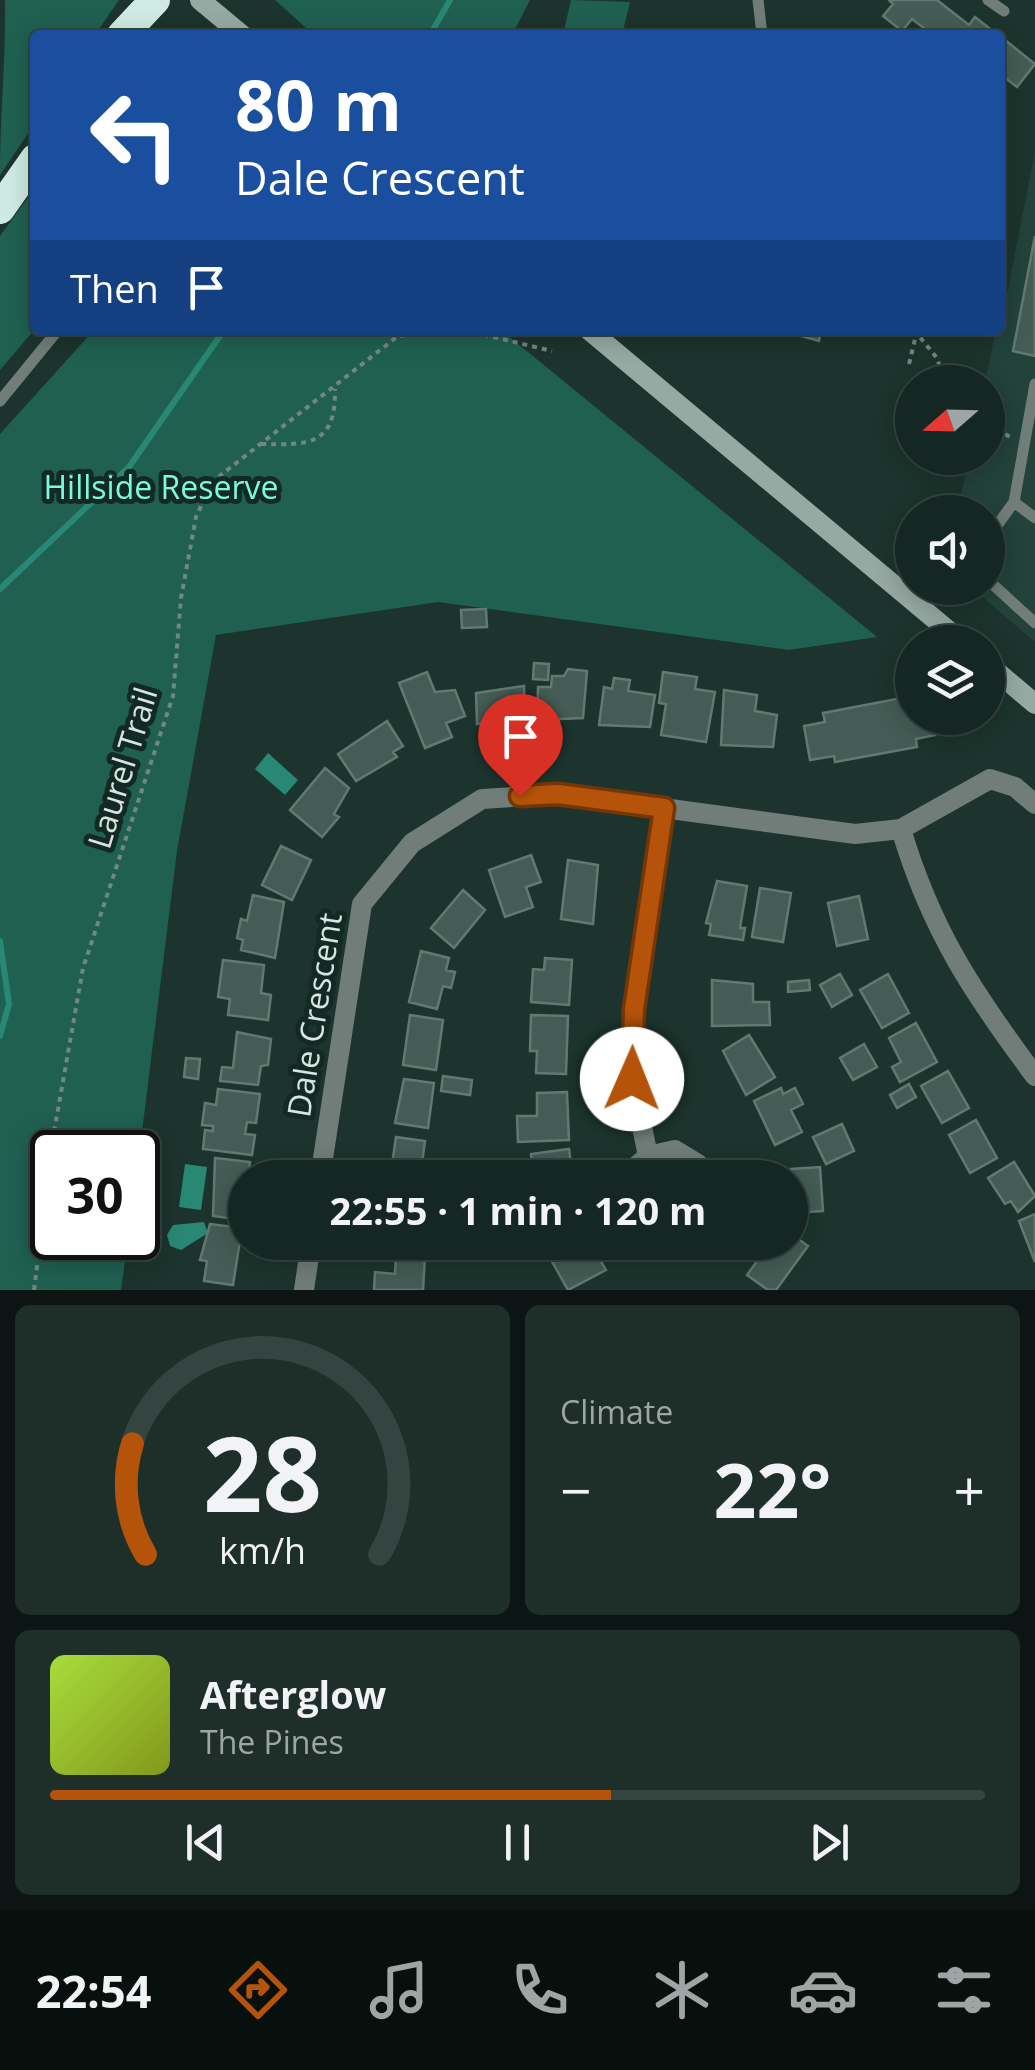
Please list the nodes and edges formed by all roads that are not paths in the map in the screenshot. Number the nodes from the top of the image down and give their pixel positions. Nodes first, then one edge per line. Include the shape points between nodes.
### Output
1 (155, 0) edge
2 (200, 0) edge
3 (758, 0) edge
4 (988, 0) edge
5 (1004, 12) dead end
6 (127, 30) edge
7 (236, 30) edge
8 (761, 30) edge
9 (30, 166) edge
10 (0, 209) edge
11 (54, 335) edge
12 (595, 335) edge
13 (1035, 384) edge
14 (0, 401) edge
15 (1014, 502) junction
16 (1005, 514) edge
17 (1035, 518) edge
18 (1005, 596) edge
19 (1035, 623) edge
20 (942, 625) edge
21 (1005, 678) edge
22 (1035, 704) edge
23 (1035, 804) edge
24 (664, 808) junction
25 (901, 829) junction
26 (1035, 1076) edge
27 (648, 1156) junction
28 (323, 1160) edge
29 (643, 1160) edge
30 (691, 1160) edge
31 (308, 1260) edge
32 (304, 1290) edge

1 - 6 highway
2 - 7 main road
3 - 8 lane
4 - 5 lane
9 - 10 highway
11 - 14 lane
12 - 20 main road
13 - 15 lane
15 - 16 lane
15 - 17 lane
18 - 19 lane
21 - 22 main road
23 - 25 street, Dale Crescent via 1015,786 990,779
24 - 25 street, Dale Crescent via 804,830
24 - 27 street via 634,1009 632,1079
24 - 28 street, Dale Crescent via 558,794 482,800 412,843 362,904
25 - 26 street via 956,966
27 - 29 street
27 - 30 street via 675,1150
31 - 32 street

